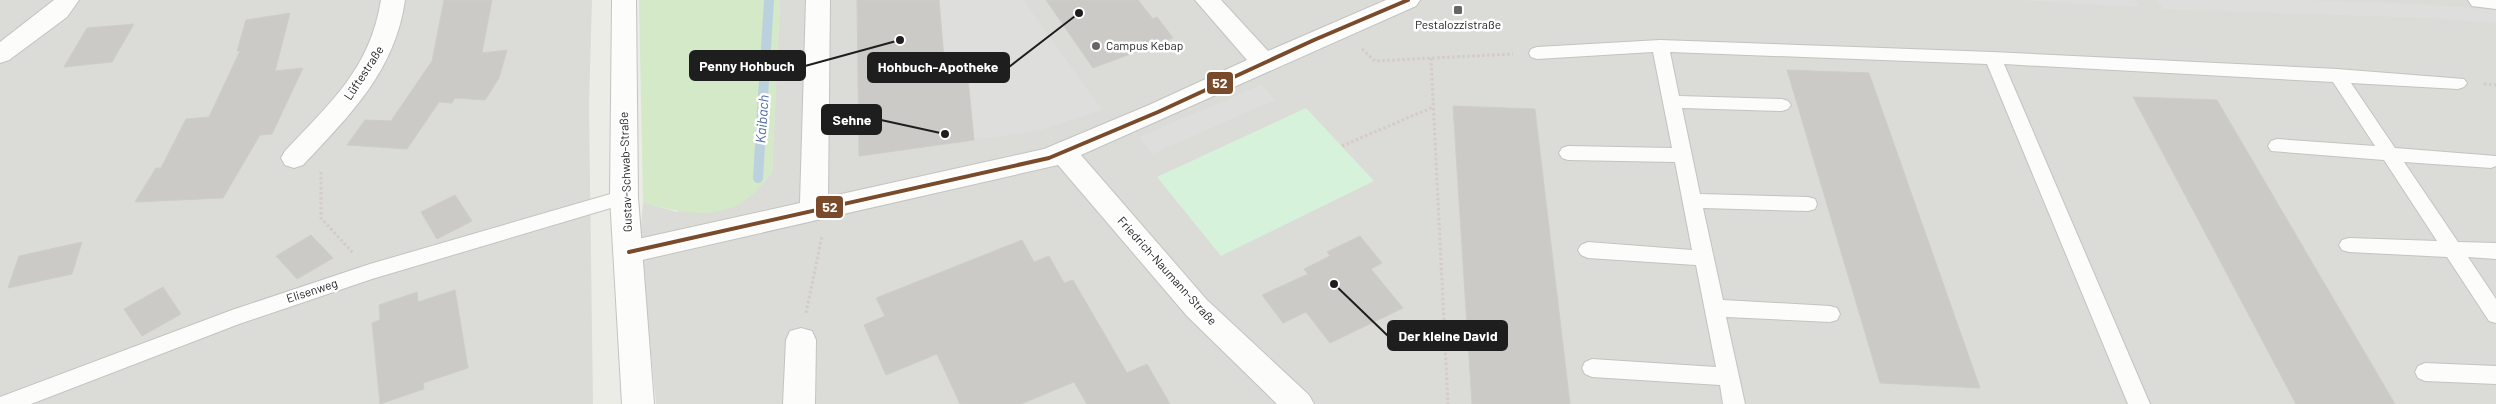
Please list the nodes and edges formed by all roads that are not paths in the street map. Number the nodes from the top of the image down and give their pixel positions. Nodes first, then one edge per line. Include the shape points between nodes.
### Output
1 (67, 0) edge
2 (393, 0) edge
3 (624, 0) edge
4 (818, 0) edge
5 (1207, 0) edge
6 (1408, 0) edge
7 (2480, 0) edge
8 (2496, 1) edge
9 (1660, 46) junction
10 (1537, 52) road end
11 (0, 54) edge
12 (1994, 58) junction
13 (1264, 63) junction
14 (2337, 75) junction
15 (2458, 82) dead end
16 (1672, 102) junction
17 (1782, 105) dead end
18 (2278, 146) dead end
19 (1063, 152) junction
20 (1568, 153) dead end
21 (2389, 153) junction
22 (1683, 156) junction
23 (294, 158) road end
24 (2492, 160) dead end
25 (624, 197) junction
26 (1692, 201) junction
27 (1808, 204) dead end
28 (820, 209) junction
29 (2349, 245) dead end
30 (2452, 249) junction
31 (1588, 250) dead end
32 (629, 252) junction
33 (2496, 252) edge
34 (1704, 258) junction
35 (1714, 308) junction
36 (1830, 314) dead end
37 (2496, 315) edge
38 (801, 340) road end
39 (1592, 368) dead end
40 (2425, 372) dead end
41 (2496, 375) edge
42 (1729, 377) junction
43 (7, 404) edge
44 (638, 404) edge
45 (799, 404) edge
46 (1298, 404) edge
47 (1734, 404) edge
48 (2139, 404) edge

1 - 11 street via 58,11
2 - 23 street, Lüftestraße via 381,49 353,94
3 - 25 street, Gustav-Schwab-Straße
4 - 28 street
5 - 13 street
6 - 13 street
7 - 8 street
9 - 10 lane
9 - 12 lane
9 - 16 lane
12 - 14 lane
12 - 48 lane
13 - 19 street
14 - 15 lane
14 - 21 lane
16 - 17 lane
16 - 22 lane
18 - 21 lane
19 - 28 street via 1001,170
19 - 46 street, Friedrich-Naumann-Straße via 1197,308
20 - 22 lane
21 - 24 lane
21 - 30 lane
22 - 26 lane
25 - 32 street, Gustav-Schwab-Straße
25 - 43 lane, Elisenweg via 370,272 232,318
26 - 27 lane
26 - 34 lane
28 - 32 street
29 - 30 lane
30 - 33 lane
30 - 37 lane
31 - 34 lane
32 - 44 street, Gustav-Schwab-Straße
34 - 35 lane
35 - 36 lane
35 - 42 lane
38 - 45 street
39 - 42 lane
40 - 41 lane
42 - 47 lane

